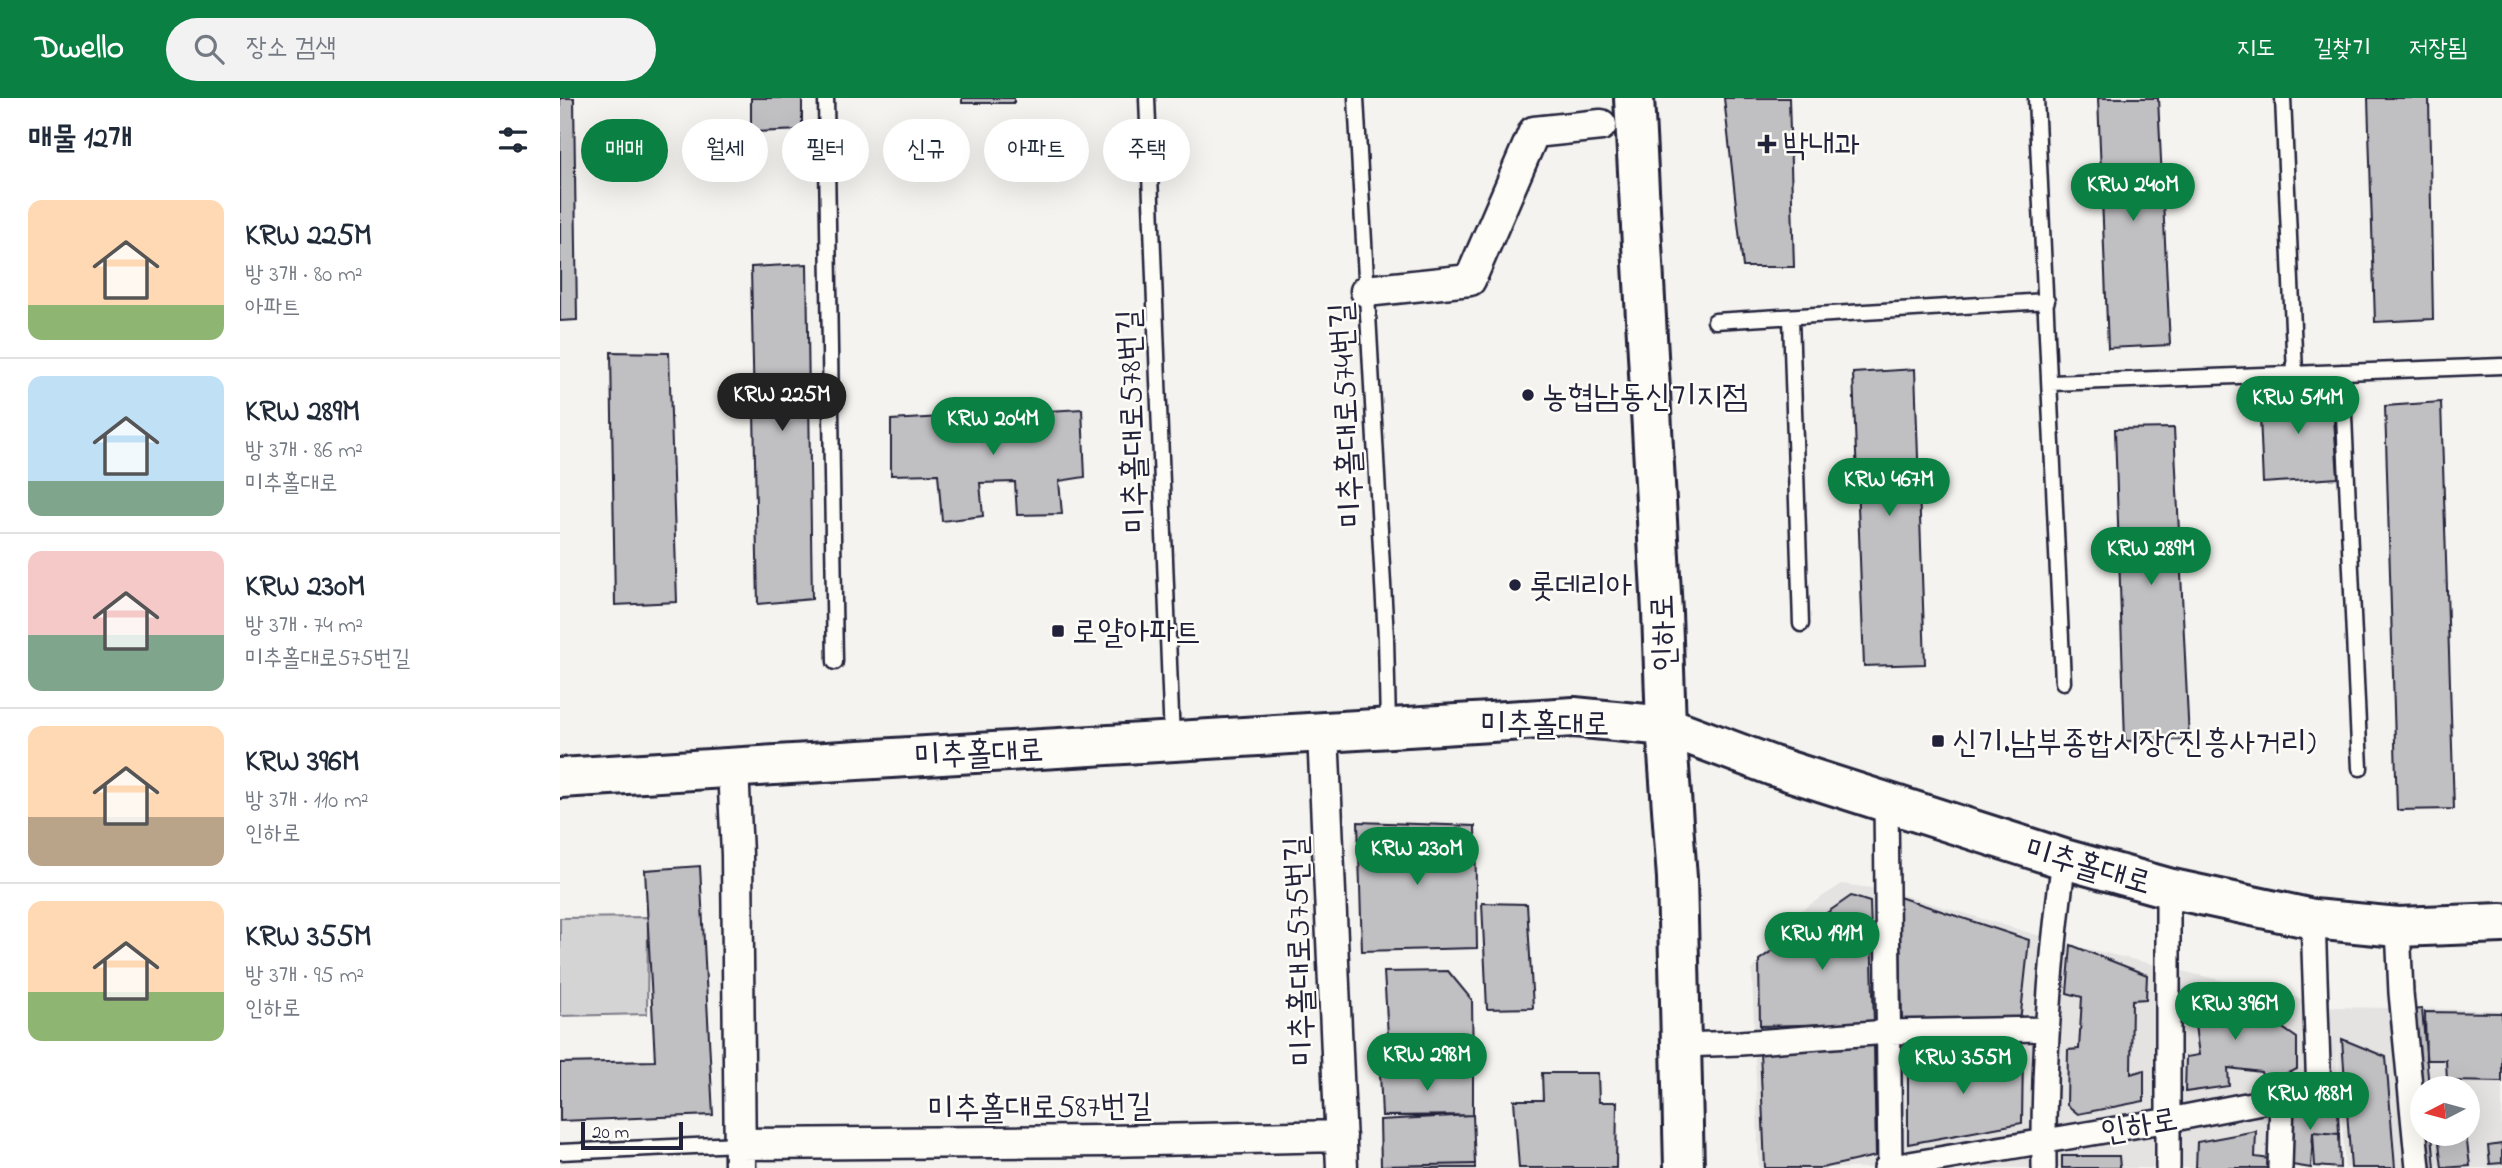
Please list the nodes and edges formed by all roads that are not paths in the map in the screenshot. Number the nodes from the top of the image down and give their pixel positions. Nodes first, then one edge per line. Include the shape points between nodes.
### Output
1 (826, 98) edge
2 (1147, 98) edge
3 (1356, 98) edge
4 (1634, 98) edge
5 (2036, 98) edge
6 (2283, 98) edge
7 (1601, 125) dead end
8 (1366, 291) junction
9 (2047, 301) junction
10 (1791, 317) junction
11 (1715, 321) dead end
12 (2502, 366) edge
13 (2342, 372) junction
14 (2295, 374) junction
15 (2051, 383) junction
16 (1801, 624) dead end
17 (835, 662) dead end
18 (2063, 682) dead end
19 (1666, 726) junction
20 (1388, 728) junction
21 (1323, 732) junction
22 (1172, 741) junction
23 (733, 767) junction
24 (2360, 768) dead end
25 (560, 778) edge
26 (1886, 801) junction
27 (2064, 859) junction
28 (2168, 888) junction
29 (2314, 919) junction
30 (2502, 923) edge
31 (2398, 927) junction
32 (2047, 1029) junction
33 (1888, 1032) junction
34 (1681, 1045) junction
35 (2282, 1097) junction
36 (2169, 1120) junction
37 (1341, 1136) junction
38 (2044, 1140) junction
39 (560, 1152) edge
40 (739, 1156) edge
41 (1342, 1168) edge
42 (1684, 1168) edge
43 (1889, 1168) edge
44 (2044, 1168) edge
45 (2168, 1168) edge
46 (2280, 1168) edge
47 (2418, 1168) edge

1 - 17 lane
2 - 22 lane, 미추홀대로578번길
3 - 8 lane, 미추홀대로574번길
4 - 19 main road, 인하로
5 - 9 lane
6 - 14 lane
7 - 8 street via 1534,132 1470,280
8 - 20 lane, 미추홀대로574번길
9 - 10 lane
9 - 15 lane
10 - 11 lane
10 - 16 lane
12 - 13 lane
13 - 14 lane
13 - 24 lane
14 - 15 lane
15 - 18 lane
19 - 20 main road, 미추홀대로 via 1574,717
19 - 26 main road, 미추홀대로
19 - 34 main road, 인하로 via 1677,878
20 - 21 main road, 미추홀대로
21 - 22 main road, 미추홀대로
21 - 37 street, 미추홀대로575번길
22 - 23 main road, 미추홀대로
23 - 25 main road, 미추홀대로
23 - 40 street
26 - 27 main road, 미추홀대로
26 - 33 street
27 - 28 main road, 미추홀대로
27 - 32 street
28 - 29 main road, 미추홀대로
28 - 36 street
29 - 31 main road, 미추홀대로
29 - 35 street, 인하로 via 2319,1096
30 - 31 main road, 미추홀대로
31 - 47 street
32 - 33 street
32 - 38 street
33 - 34 street
33 - 43 street
34 - 42 main road, 인하로
35 - 36 street, 인하로
35 - 46 street
36 - 38 street, 인하로
36 - 45 street
37 - 40 street, 미추홀대로587번길
37 - 41 street, 미추홀대로575번길
38 - 43 street, 인하로
38 - 44 street
39 - 40 lane

